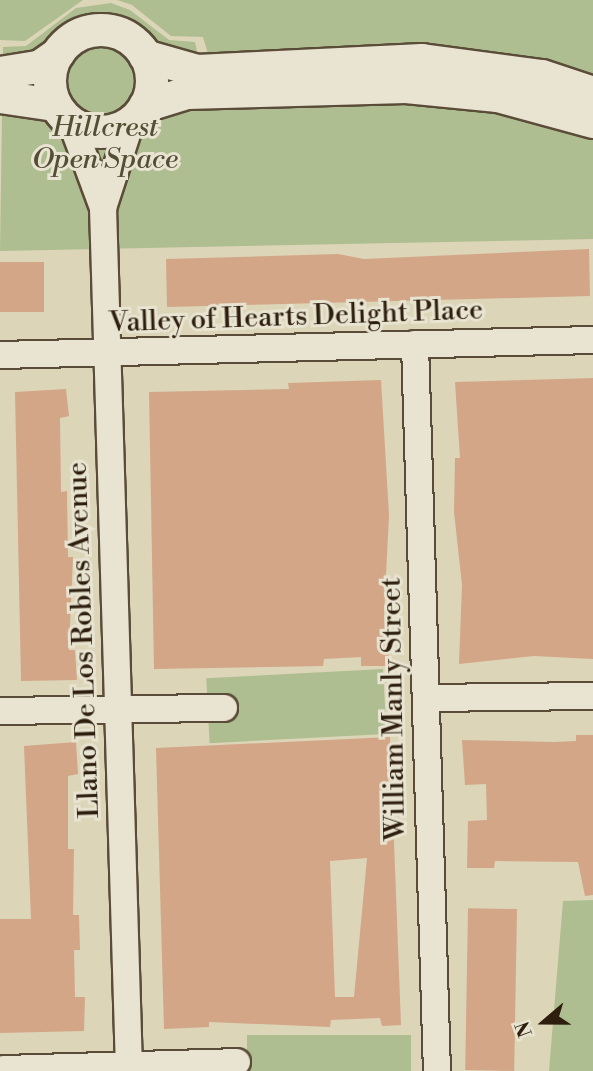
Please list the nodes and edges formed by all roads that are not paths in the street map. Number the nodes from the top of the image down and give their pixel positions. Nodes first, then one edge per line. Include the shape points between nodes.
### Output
1 (59, 54) junction
2 (145, 56) junction
3 (0, 73) edge
4 (593, 93) edge
5 (0, 97) edge
6 (138, 114) junction
7 (63, 115) junction
8 (593, 122) edge
9 (103, 208) junction
10 (593, 340) edge
11 (415, 344) junction
12 (107, 353) junction
13 (0, 355) edge
14 (593, 696) edge
15 (427, 698) junction
16 (224, 708) dead end
17 (117, 710) junction
18 (0, 711) edge
19 (237, 1062) dead end
20 (128, 1067) edge
21 (5, 1069) dead end
22 (437, 1071) edge

1 - 2 street via 78,36 104,29 131,39
1 - 3 street via 38,67
1 - 7 street via 50,77
2 - 4 street via 197,71 422,60 542,76
2 - 6 street via 152,81
5 - 7 street
6 - 7 street via 104,132
6 - 8 street via 187,93 406,87 498,96
6 - 9 street, Llano De Los Robles Avenue
7 - 9 street, Llano De Los Robles Avenue
9 - 12 street, Llano De Los Robles Avenue
10 - 11 street, Valley of Hearts Delight Place
11 - 12 street, Valley of Hearts Delight Place
11 - 15 street, William Manly Street
12 - 13 street, Valley of Hearts Delight Place
12 - 17 street, Llano De Los Robles Avenue
14 - 15 street
15 - 22 street, William Manly Street
16 - 17 street
17 - 18 street
17 - 20 street, Llano De Los Robles Avenue
19 - 20 street
20 - 21 street

